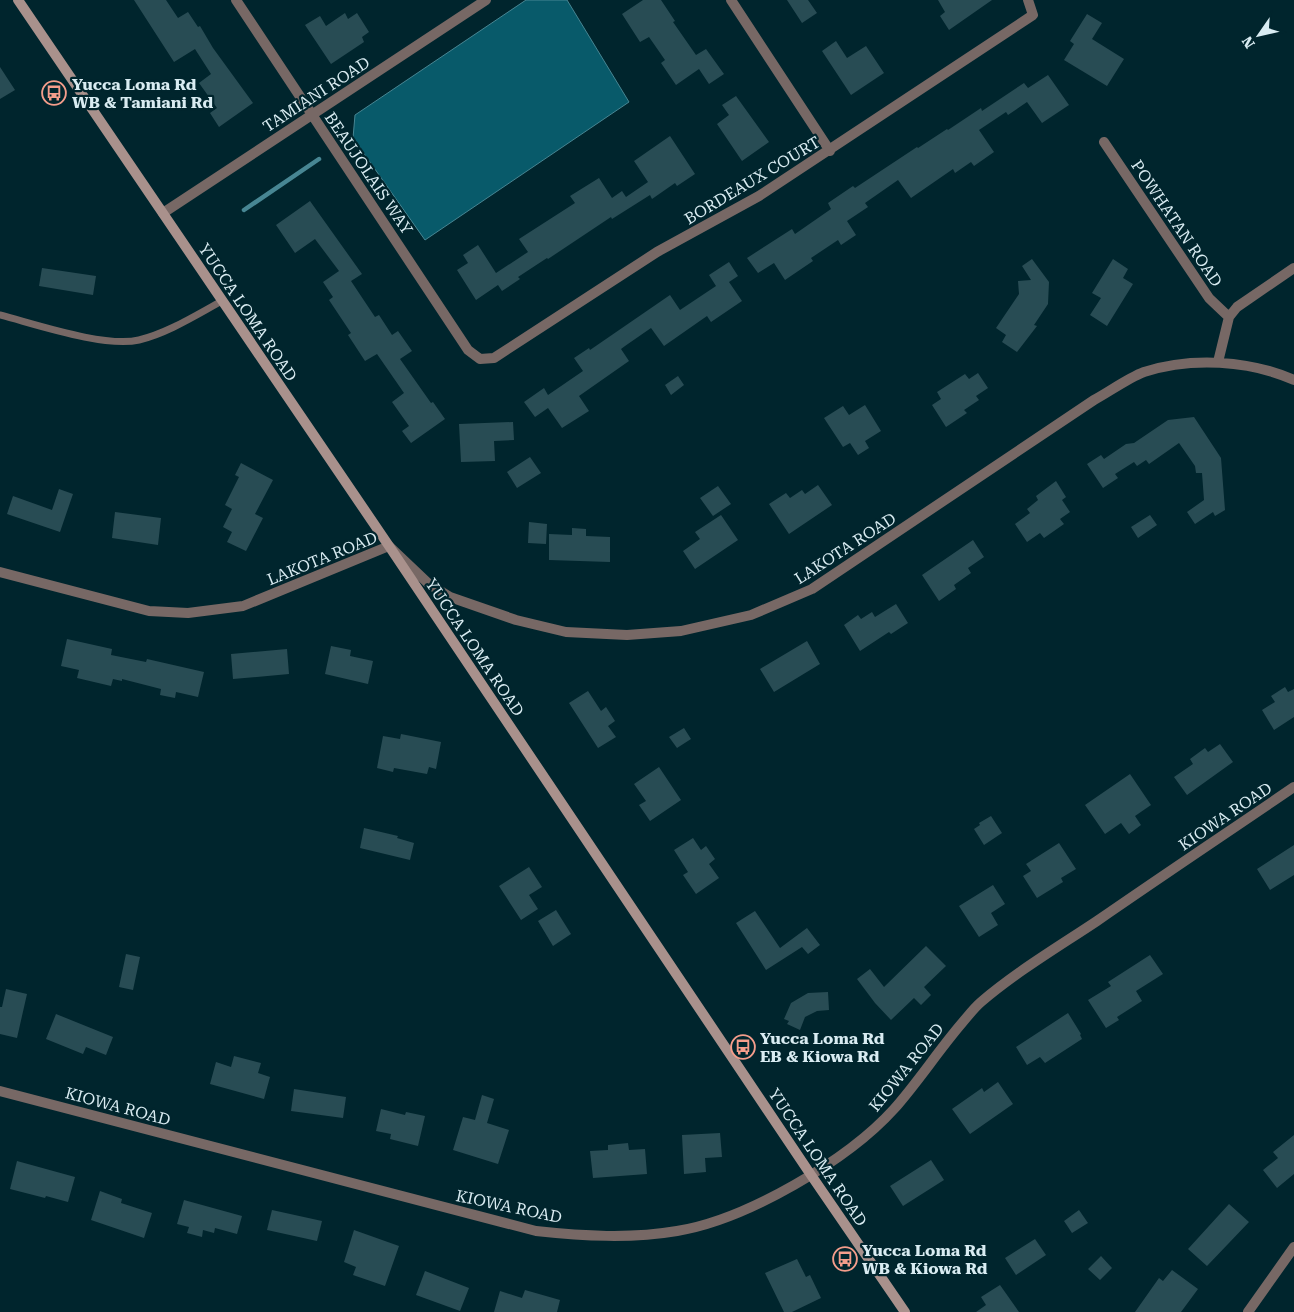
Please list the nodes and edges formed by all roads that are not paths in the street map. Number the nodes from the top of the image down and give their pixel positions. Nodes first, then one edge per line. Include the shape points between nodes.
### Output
1 (18, 0) edge
2 (236, 0) edge
3 (486, 0) edge
4 (731, 0) edge
5 (1028, 0) edge
6 (312, 114) junction
7 (1104, 142) dead end
8 (830, 150) junction
9 (163, 213) junction
10 (1294, 268) edge
11 (222, 301) junction
12 (0, 315) edge
13 (1229, 316) junction
14 (480, 359) joint
15 (1218, 362) junction
16 (1294, 380) edge
17 (389, 546) junction
18 (0, 572) edge
19 (1294, 787) edge
20 (0, 1091) edge
21 (811, 1175) junction
22 (1294, 1247) edge
23 (905, 1312) edge
24 (1248, 1312) edge

1 - 9 main road, YUCCA LOMA ROAD
2 - 6 street, BEAUJOLAIS WAY
3 - 6 street, TAMIANI ROAD
4 - 8 street
5 - 8 street, BORDEAUX COURT via 1033,15
6 - 9 street, TAMIANI ROAD
6 - 14 street, BEAUJOLAIS WAY via 468,350
7 - 13 street, POWHATAN ROAD via 1209,298
8 - 14 street, BORDEAUX COURT via 759,196 657,252 494,358
9 - 11 main road, YUCCA LOMA ROAD
10 - 13 street
11 - 12 lane via 164,332 138,340 114,342
11 - 17 main road, YUCCA LOMA ROAD
13 - 15 street
15 - 16 street via 1276,372
15 - 17 street, LAKOTA ROAD via 1184,363 1143,373 1094,400 812,590 751,615 681,630 627,635 566,632 516,620 450,597 429,584
17 - 18 street, LAKOTA ROAD via 243,606 188,613 150,612
17 - 21 main road, YUCCA LOMA ROAD
19 - 21 street, KIOWA ROAD via 979,1003 895,1108 854,1146
20 - 21 street, KIOWA ROAD via 536,1231 584,1236 640,1236 679,1231 717,1221
21 - 23 main road, YUCCA LOMA ROAD
22 - 24 street

